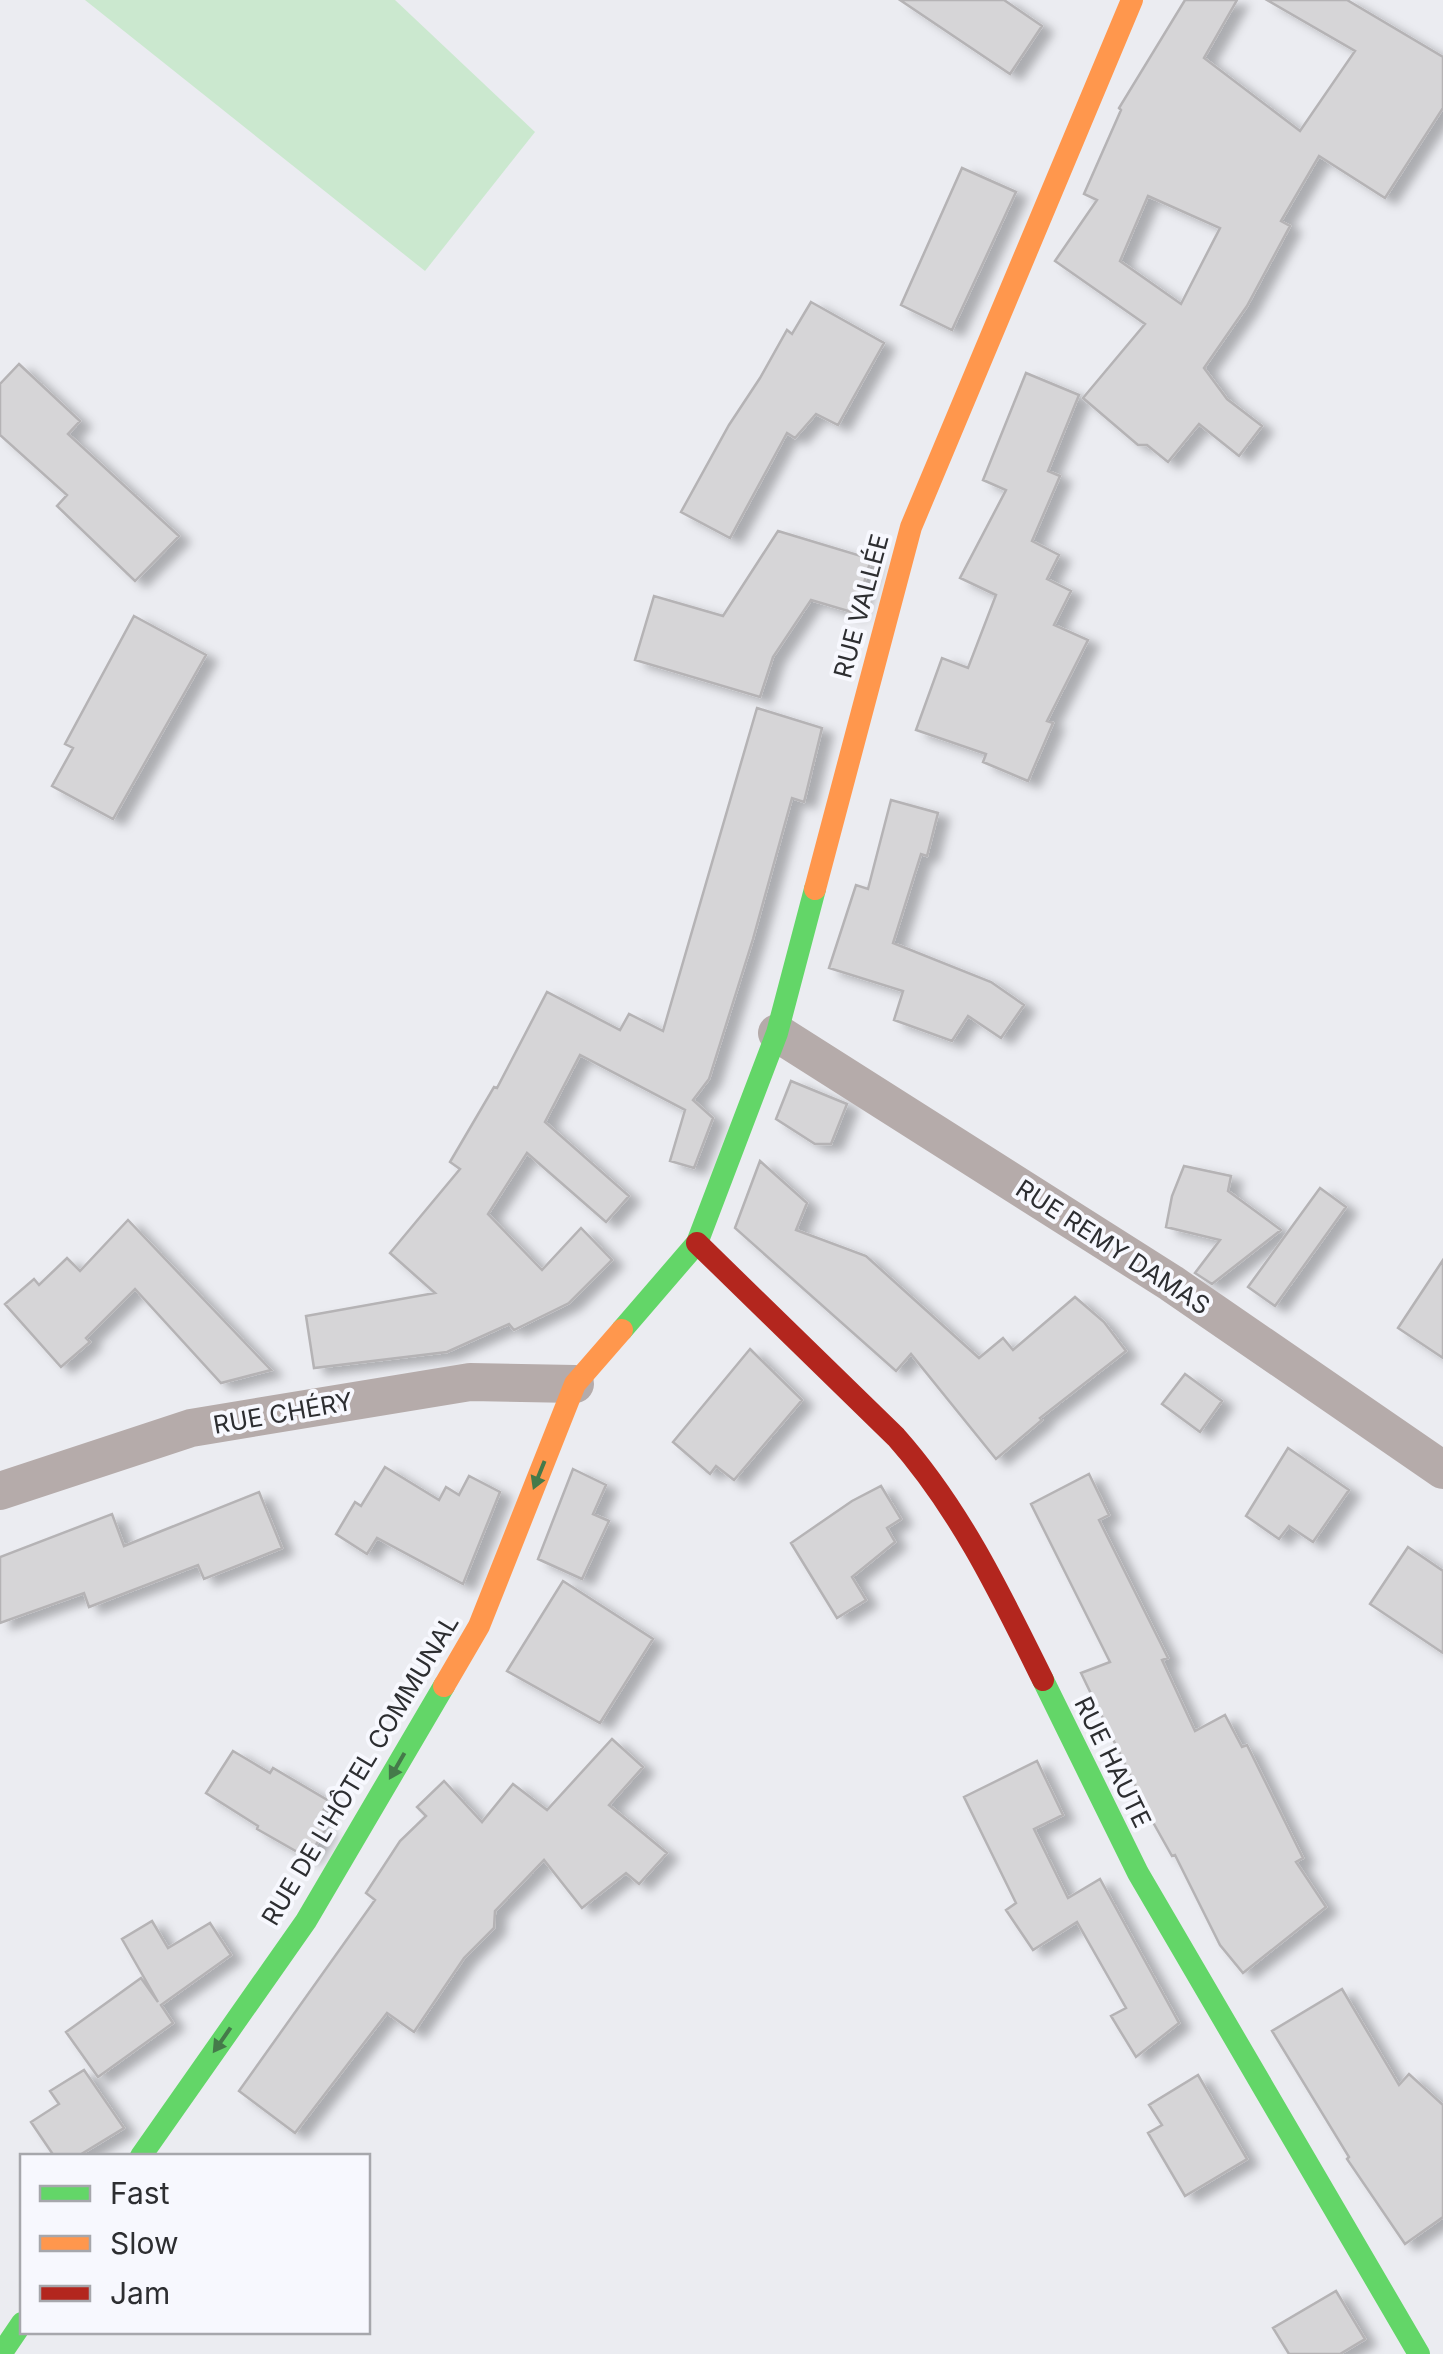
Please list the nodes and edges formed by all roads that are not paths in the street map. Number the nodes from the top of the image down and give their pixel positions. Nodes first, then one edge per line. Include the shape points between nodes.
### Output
1 (1132, 0) edge
2 (777, 1033) junction
3 (696, 1244) junction
4 (575, 1384) junction
5 (1443, 1470) edge
6 (0, 1491) edge
7 (141, 2154) edge
8 (20, 2327) edge
9 (1, 2354) edge
10 (1419, 2354) edge

1 - 2 street, RUE VALLÉE via 911,527
2 - 3 street, RUE VALLÉE
2 - 5 street, RUE REMY DAMAS via 1171,1283
3 - 4 street, RUE DE L'HÔTEL COMMUNAL
3 - 10 street, RUE HAUTE via 896,1437 959,1518 1138,1873
4 - 6 street, RUE CHÉRY via 470,1382 190,1428
4 -> 7 street, RUE DE L'HÔTEL COMMUNAL via 479,1626 306,1921
8 - 9 street

